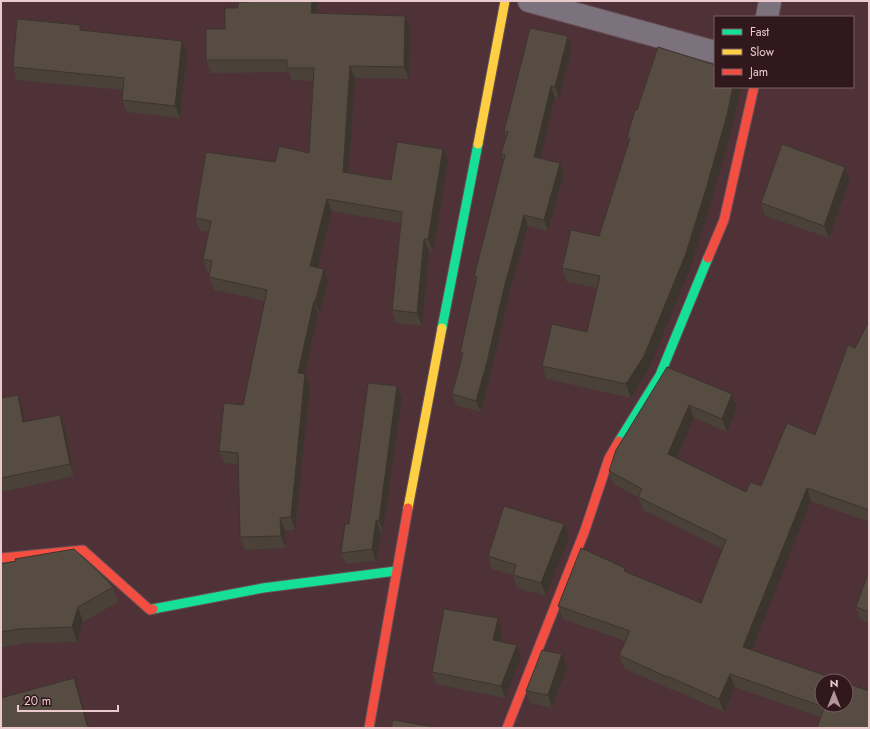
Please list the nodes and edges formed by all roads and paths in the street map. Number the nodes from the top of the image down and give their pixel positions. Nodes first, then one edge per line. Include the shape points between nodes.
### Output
1 (505, 1) edge
2 (529, 1) edge
3 (770, 1) edge
4 (767, 16) edge
5 (714, 52) edge
6 (754, 88) edge
7 (1, 558) edge
8 (396, 571) junction
9 (369, 728) edge
10 (507, 728) edge

1 - 8 street
2 - 5 street
3 - 4 street
6 - 10 street via 724,220 660,375 609,458 585,530
7 - 8 street via 83,550 150,610 263,588
8 - 9 street

